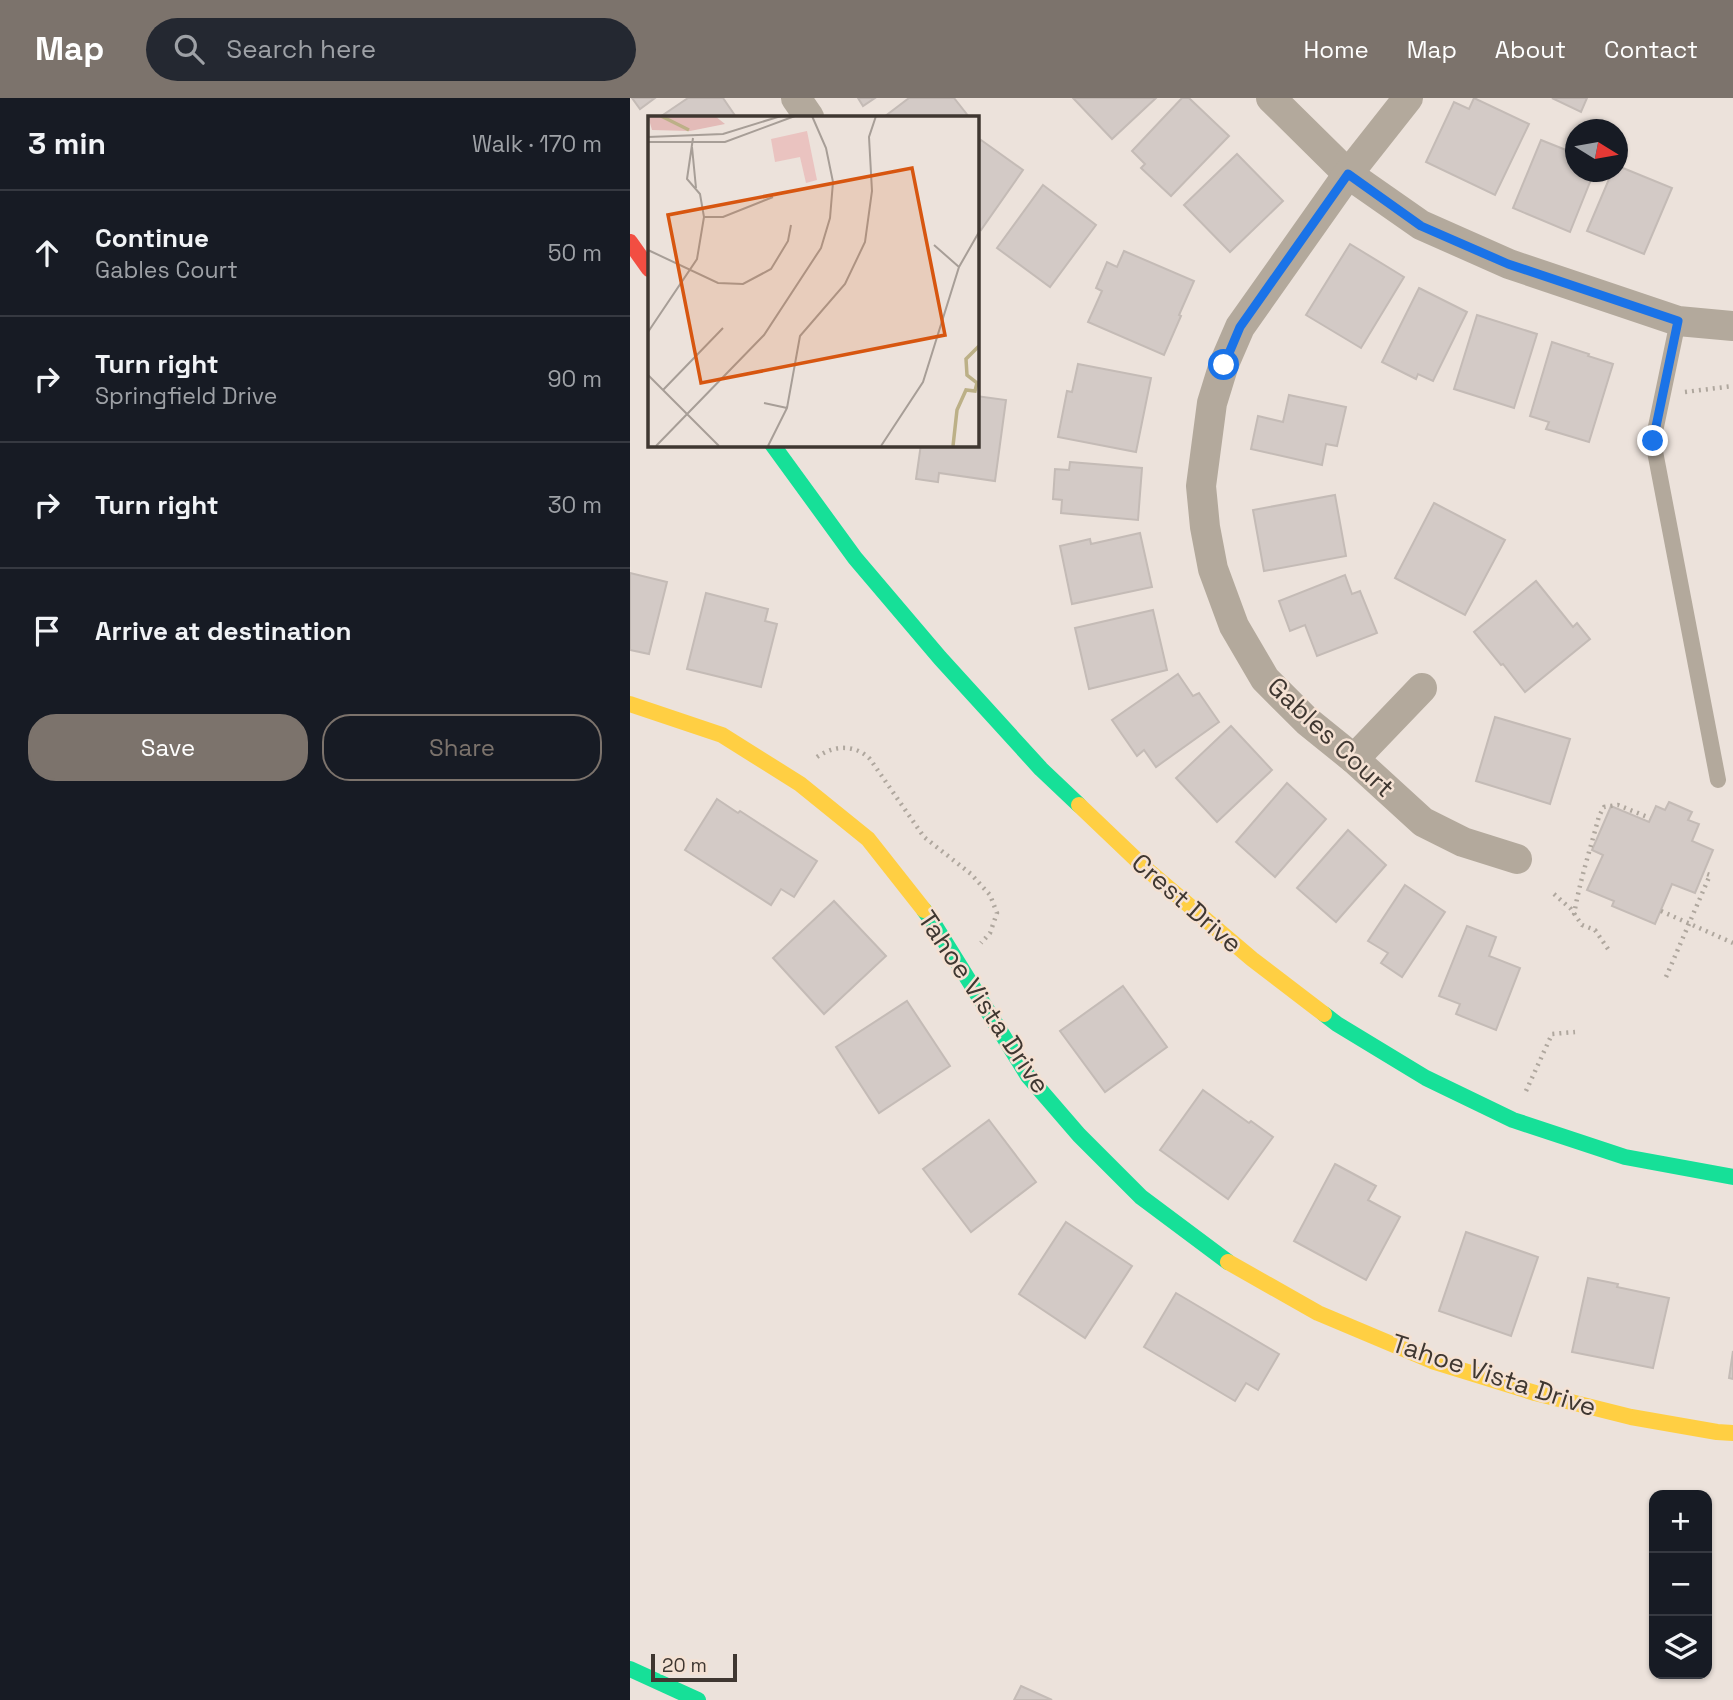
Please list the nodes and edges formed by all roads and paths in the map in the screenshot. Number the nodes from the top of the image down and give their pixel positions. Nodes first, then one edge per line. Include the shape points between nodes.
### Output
1 (796, 98) edge
2 (1271, 98) edge
3 (1408, 98) edge
4 (808, 116) edge
5 (1348, 174) junction
6 (630, 242) edge
7 (648, 268) edge
8 (1678, 321) junction
9 (1733, 326) edge
10 (1733, 386) edge
11 (1663, 392) junction
12 (773, 446) edge
13 (1422, 688) dead end
14 (630, 704) edge
15 (1354, 759) junction
16 (810, 761) dead end
17 (1718, 779) dead end
18 (1650, 818) dead end
19 (1517, 859) dead end
20 (1704, 873) dead end
21 (1554, 894) dead end
22 (1661, 911) dead end
23 (1574, 915) junction
24 (1689, 924) junction
25 (1733, 943) edge
26 (976, 949) dead end
27 (1608, 949) dead end
28 (1665, 977) dead end
29 (1575, 1032) dead end
30 (1513, 1120) junction
31 (1733, 1177) edge
32 (1733, 1433) edge
33 (630, 1669) edge
34 (698, 1700) edge

1 - 4 street
2 - 5 street
3 - 5 street, Gables Court
5 - 8 street via 1421,226 1508,264
5 - 15 street, Gables Court via 1240,327 1212,403 1200,486 1213,569 1234,626 1265,678 1307,721
6 - 7 street
8 - 9 street
8 - 11 lane
10 - 11 path
11 - 17 lane via 1653,441
12 - 30 street, Crest Drive via 855,558 940,658 1041,769 1144,867 1337,1024 1426,1078
13 - 15 street
14 - 32 street, Tahoe Vista Drive via 722,735 800,784 868,839 933,921 1028,1076 1141,1197 1231,1264 1318,1312 1432,1361 1631,1417
15 - 19 street, Gables Court via 1423,822 1463,842
16 - 26 path via 825,751 847,747 863,751 924,837 990,895 997,913
18 - 23 path via 1618,805 1604,807
20 - 24 path via 1710,875
21 - 23 path
22 - 24 path
23 - 27 path via 1595,930
24 - 25 path
24 - 28 path
29 - 30 path via 1552,1034
30 - 31 street, Crest Drive via 1625,1157
33 - 34 street

